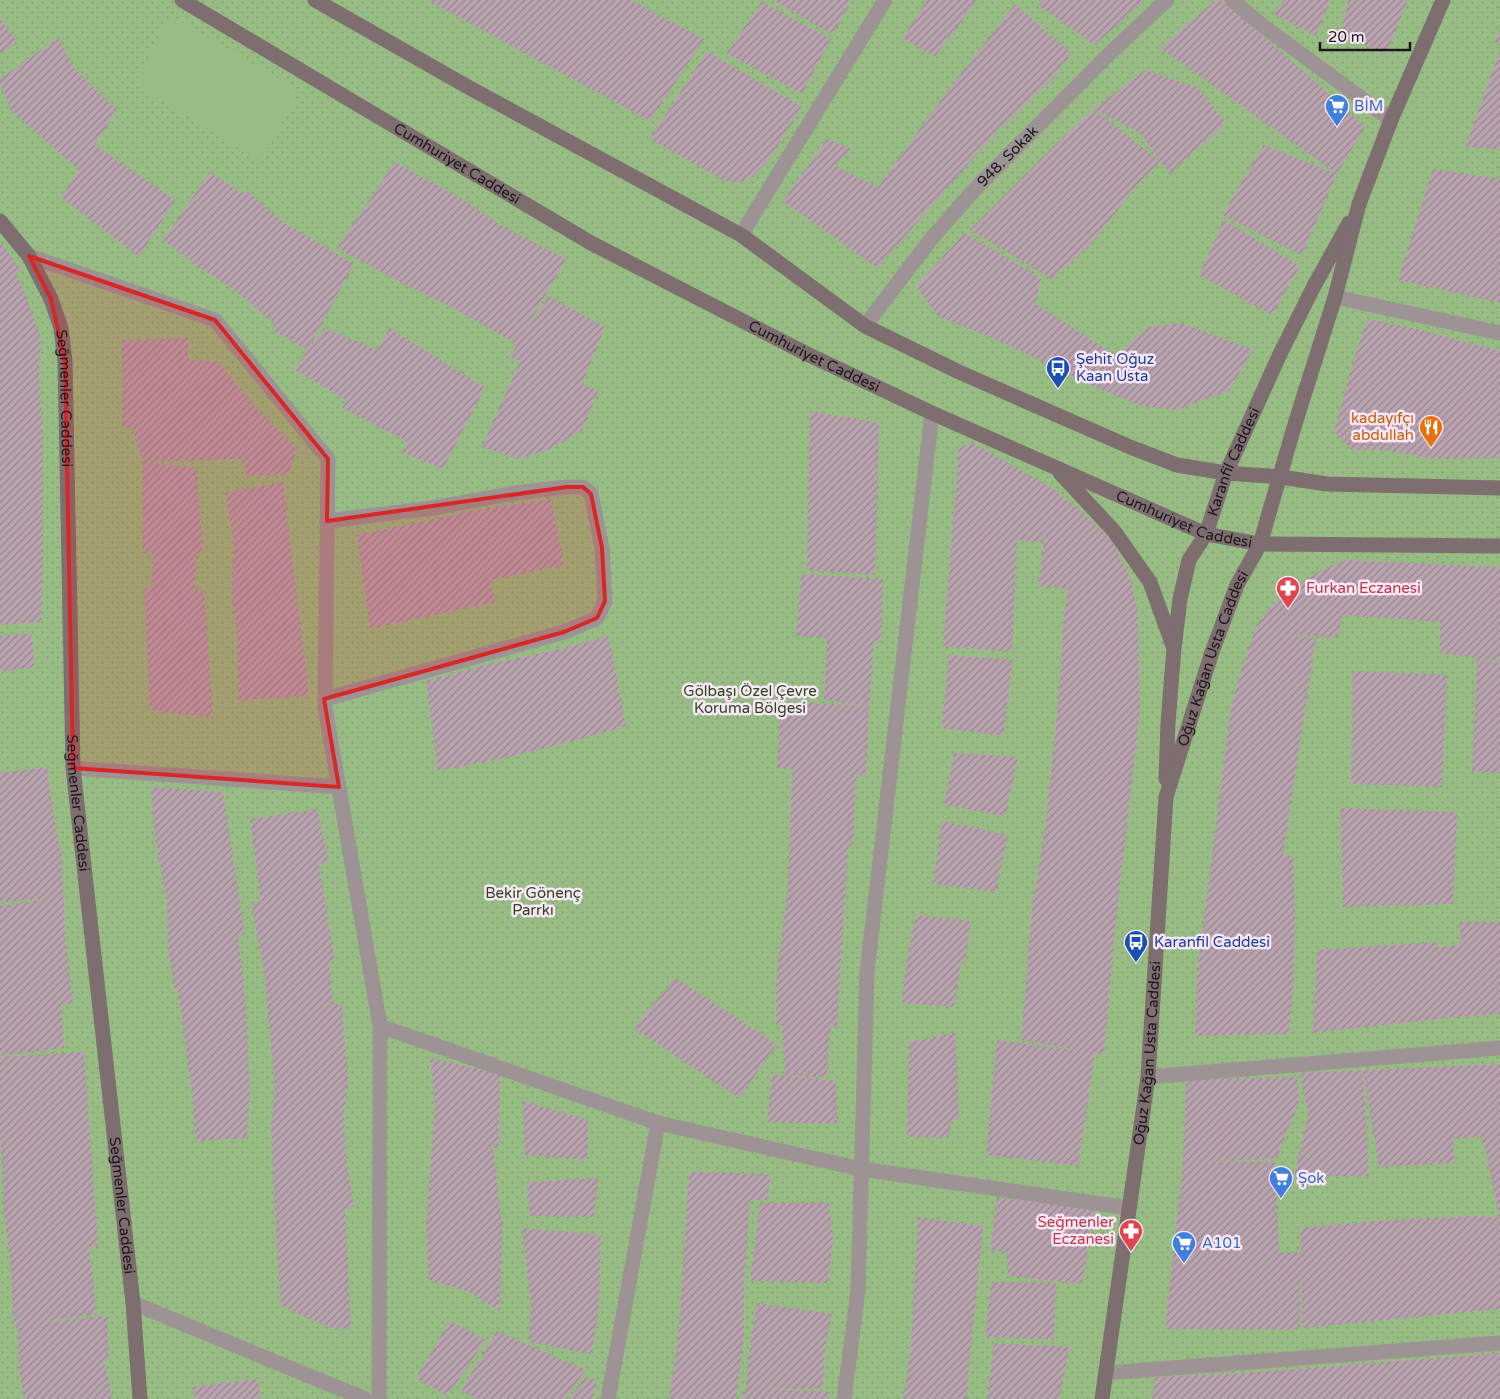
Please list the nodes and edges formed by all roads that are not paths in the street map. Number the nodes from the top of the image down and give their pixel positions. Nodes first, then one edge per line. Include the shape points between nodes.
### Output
1 (182, 0) edge
2 (315, 0) edge
3 (886, 0) edge
4 (1167, 0) edge
5 (1232, 0) edge
6 (1443, 0) edge
7 (1391, 120) junction
8 (1359, 204) junction
9 (0, 221) edge
10 (741, 235) junction
11 (29, 256) junction
12 (1335, 297) junction
13 (865, 326) junction
14 (1500, 333) edge
15 (932, 413) junction
16 (1056, 468) junction
17 (1226, 473) junction
18 (1281, 477) junction
19 (1500, 488) edge
20 (327, 521) junction
21 (1206, 534) junction
22 (1260, 544) junction
23 (1500, 546) edge
24 (1174, 648) junction
25 (325, 699) junction
26 (73, 768) junction
27 (339, 788) junction
28 (1166, 797) junction
29 (380, 1026) junction
30 (1500, 1048) edge
31 (1148, 1077) junction
32 (658, 1123) junction
33 (861, 1169) junction
34 (1130, 1208) junction
35 (133, 1303) junction
36 (1500, 1342) edge
37 (1106, 1373) junction
38 (140, 1399) edge
39 (365, 1399) edge
40 (379, 1399) edge
41 (608, 1399) edge
42 (844, 1399) edge
43 (1102, 1399) edge

1 - 15 street, Cumhuriyet Caddesi via 591,243 807,354
2 - 10 street
3 - 10 street
4 - 13 street, 948. Sokak via 977,187 931,239
5 - 7 street
6 - 7 street, Karanfil Caddesi
7 - 8 street, Karanfil Caddesi
8 - 12 street, Karanfil Caddesi
8 - 17 street, Karanfil Caddesi via 1296,320
9 - 11 street, Seğmenler Caddesi
10 - 13 street
11 - 20 street via 215,320 328,459
11 - 26 street, Seğmenler Caddesi via 51,299 61,328 65,360
12 - 14 street
12 - 18 street, Karanfil Caddesi
13 - 17 street via 959,372 1130,447 1177,465
15 - 16 street, Cumhuriyet Caddesi
15 - 33 street via 867,972
16 - 21 street, Cumhuriyet Caddesi
16 - 24 street via 1114,531 1150,582
17 - 18 street
17 - 21 street, Karanfil Caddesi
18 - 19 street via 1327,484
18 - 22 street, Karanfil Caddesi
20 - 25 street
20 - 25 street via 433,508 515,493 583,487 592,494 602,548 605,602 597,618 564,632
21 - 22 street, Cumhuriyet Caddesi
21 - 24 street, Karanfil Caddesi via 1189,560
22 - 23 street, Cumhuriyet Caddesi
22 - 28 street, Oğuz Kağan Usta Caddesi via 1233,593
24 - 28 street, Karanfil Caddesi
25 - 27 street
26 - 27 street
26 - 35 street, Seğmenler Caddesi
27 - 29 street
28 - 31 street, Oğuz Kağan Usta Caddesi
29 - 32 street
29 - 40 street
30 - 31 street
31 - 34 street, Oğuz Kağan Usta Caddesi
32 - 33 street
32 - 41 street
33 - 34 street
33 - 42 street via 858,1291
34 - 37 street, Oğuz Kağan Usta Caddesi
35 - 38 street, Seğmenler Caddesi
35 - 39 street
36 - 37 street
37 - 43 street, Oğuz Kağan Usta Caddesi

